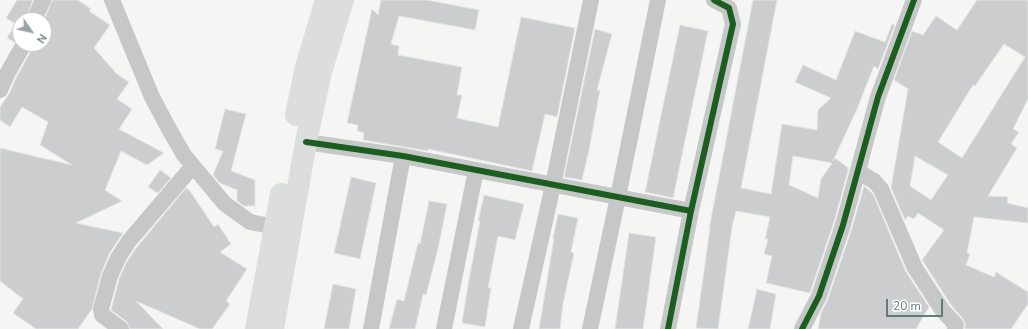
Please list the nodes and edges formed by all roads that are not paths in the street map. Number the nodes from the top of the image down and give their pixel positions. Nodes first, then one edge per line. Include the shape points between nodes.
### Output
1 (43, 0) edge
2 (112, 0) edge
3 (326, 0) edge
4 (343, 0) edge
5 (591, 0) edge
6 (658, 0) edge
7 (714, 0) edge
8 (914, 0) edge
9 (38, 12) edge
10 (19, 52) edge
11 (0, 90) edge
12 (306, 142) junction
13 (864, 148) junction
14 (402, 156) junction
15 (193, 166) junction
16 (476, 170) junction
17 (553, 185) junction
18 (618, 197) junction
19 (691, 211) junction
20 (275, 227) junction
21 (121, 329) edge
22 (256, 329) edge
23 (273, 329) edge
24 (372, 329) edge
25 (444, 329) edge
26 (521, 329) edge
27 (590, 329) edge
28 (668, 329) edge
29 (802, 329) edge
30 (955, 329) edge

1 - 9 street
2 - 15 street via 152,97 184,155
3 - 20 main road via 306,66
4 - 12 main road via 321,72
5 - 17 street
6 - 18 street
7 - 19 street via 729,8 733,24
8 - 13 street via 878,97
10 - 11 street
12 - 14 street
12 - 23 main road
13 - 29 street via 820,296
13 - 30 street via 859,168 862,174 881,188 916,268 943,311 956,325
14 - 16 street
14 - 24 street
15 - 20 street via 225,204 250,222
15 - 21 street via 129,241 110,276 101,309 102,315
16 - 17 street
16 - 25 street
17 - 18 street
17 - 26 street
18 - 19 street
18 - 27 street
19 - 28 street
20 - 22 main road

